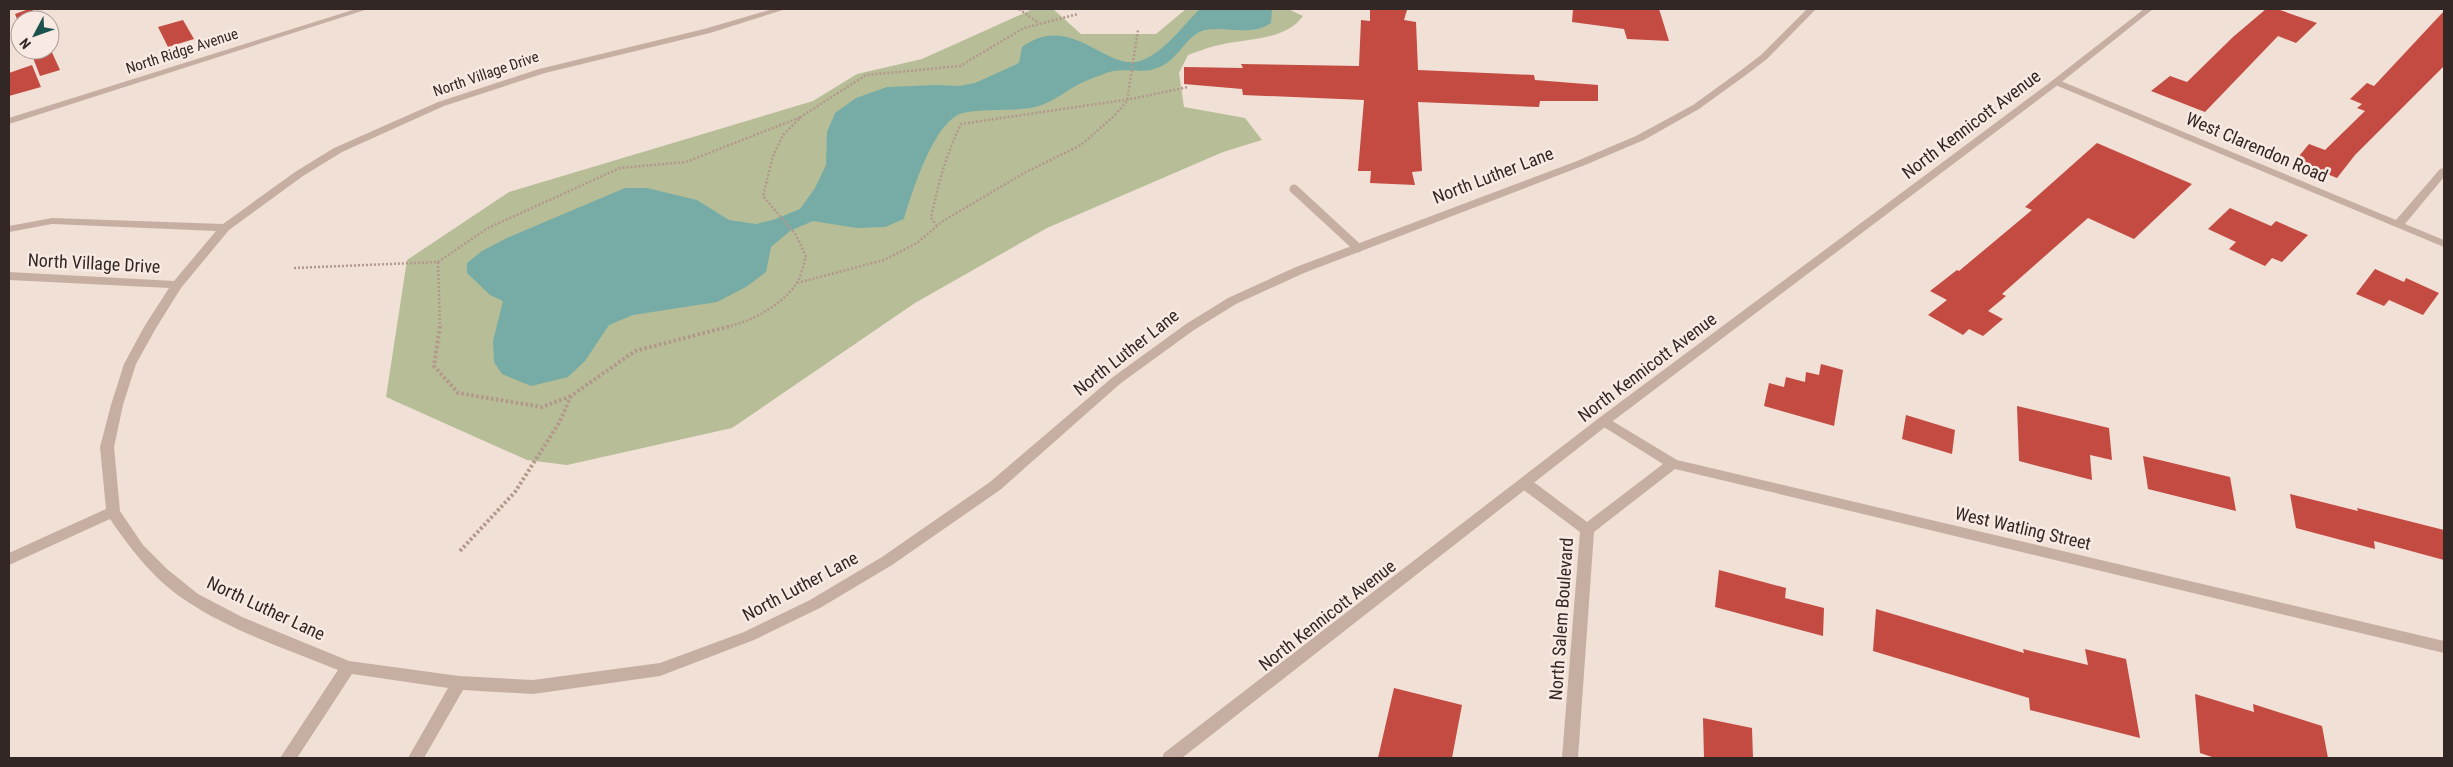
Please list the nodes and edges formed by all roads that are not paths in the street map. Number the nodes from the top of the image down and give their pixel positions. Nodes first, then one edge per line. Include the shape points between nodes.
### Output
1 (364, 9) edge
2 (782, 9) edge
3 (1812, 9) edge
4 (2150, 9) edge
5 (2056, 82) junction
6 (9, 121) edge
7 (2444, 171) edge
8 (1294, 189) dead end
9 (2398, 225) junction
10 (225, 228) junction
11 (9, 229) edge
12 (2444, 244) edge
13 (1358, 248) junction
14 (9, 276) edge
15 (177, 285) junction
16 (1604, 421) junction
17 (1673, 464) junction
18 (1526, 484) junction
19 (113, 512) junction
20 (1587, 530) junction
21 (9, 559) edge
22 (2444, 647) edge
23 (348, 667) junction
24 (459, 683) junction
25 (288, 758) edge
26 (416, 758) edge
27 (1170, 758) edge
28 (1570, 758) edge

1 - 6 street, North Ridge Avenue
2 - 10 street, North Village Drive via 708,31 526,75 441,104 338,150
3 - 13 street, North Luther Lane via 1757,62 1721,90 1660,128 1581,163
4 - 5 street, North Kennicott Avenue
5 - 9 street, West Clarendon Road
5 - 16 street, North Kennicott Avenue
7 - 9 street
8 - 13 lane
9 - 12 street, West Clarendon Road
10 - 11 street, North Village Drive via 52,221
10 - 15 street, North Village Drive
13 - 24 street, North Luther Lane via 1258,288 1190,327 1117,380 1031,456 960,511 861,577 749,636 660,669 605,678 533,687
14 - 15 street, North Village Drive
15 - 19 street, North Village Drive via 130,364 117,405 108,447
16 - 17 street, West Watling Street
16 - 18 street, North Kennicott Avenue
17 - 20 street
17 - 22 street, West Watling Street
18 - 20 street, North Salem Boulevard
18 - 27 street, North Kennicott Avenue
19 - 21 street
19 - 23 street, North Luther Lane via 138,549 193,598 237,621
20 - 28 street, North Salem Boulevard
23 - 24 street, North Luther Lane
23 - 25 street
24 - 26 street

